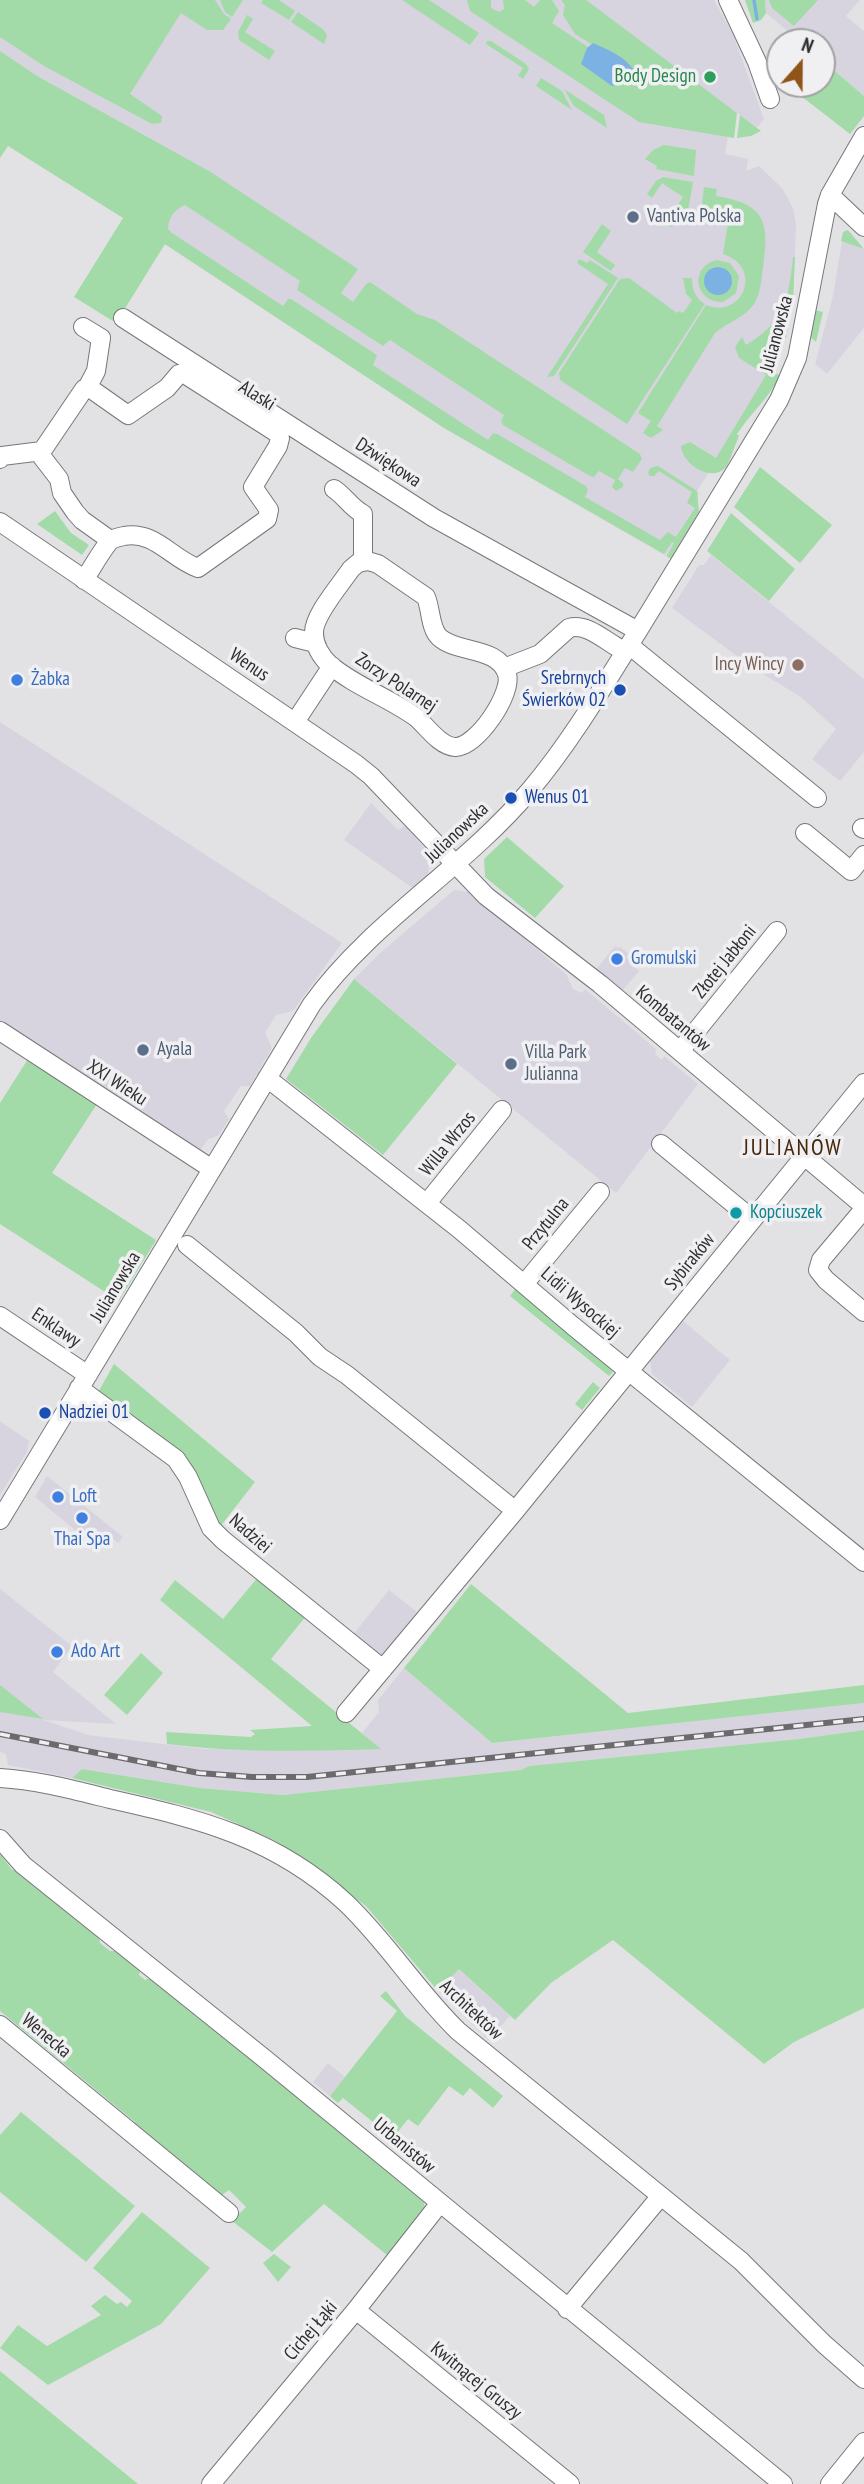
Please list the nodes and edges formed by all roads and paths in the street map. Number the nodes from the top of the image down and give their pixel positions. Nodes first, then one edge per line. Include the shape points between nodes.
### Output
1 (728, 0) edge
2 (770, 99) dead end
3 (864, 136) edge
4 (830, 195) junction
5 (864, 227) edge
6 (122, 318) dead end
7 (83, 327) dead end
8 (88, 388) junction
9 (42, 451) junction
10 (0, 459) edge
11 (334, 489) dead end
12 (0, 522) edge
13 (110, 540) junction
14 (363, 562) junction
15 (84, 580) junction
16 (295, 638) dead end
17 (628, 641) junction
18 (315, 643) junction
19 (332, 666) junction
20 (504, 668) junction
21 (295, 722) junction
22 (817, 798) dead end
23 (805, 833) dead end
24 (864, 855) edge
25 (455, 866) junction
26 (777, 931) dead end
27 (0, 1031) edge
28 (680, 1051) junction
29 (267, 1078) junction
30 (863, 1087) edge
31 (502, 1110) dead end
32 (661, 1144) dead end
33 (803, 1156) junction
34 (212, 1169) junction
35 (600, 1192) dead end
36 (427, 1203) junction
37 (864, 1207) edge
38 (752, 1219) junction
39 (187, 1245) dead end
40 (525, 1283) junction
41 (864, 1312) edge
42 (0, 1316) edge
43 (629, 1371) junction
44 (84, 1381) junction
45 (507, 1504) dead end
46 (0, 1520) edge
47 (864, 1562) edge
48 (383, 1669) junction
49 (346, 1713) dead end
50 (0, 1778) edge
51 (0, 1839) edge
52 (0, 2025) edge
53 (660, 2197) junction
54 (440, 2203) junction
55 (229, 2213) dead end
56 (567, 2309) junction
57 (356, 2310) junction
58 (864, 2379) edge
59 (864, 2442) edge
60 (211, 2484) edge
61 (570, 2484) edge
62 (783, 2484) edge
63 (831, 2484) edge

1 - 2 street
3 - 4 street, Julianowska
4 - 5 street
4 - 17 street, Julianowska via 791,374 734,475
6 - 17 street, Dźwiękowa
7 - 8 street via 101,338
8 - 9 street
8 - 13 street, Alaski via 128,415 179,374 186,375 280,438 253,487 270,517 198,568 144,536
9 - 10 street
9 - 13 street via 75,512
11 - 14 street via 363,514
12 - 15 street, Wenus
13 - 15 street
14 - 18 street via 351,569 320,614 313,631
14 - 20 street via 378,564 422,593 440,638 491,657
15 - 21 street, Wenus
16 - 18 street
17 - 20 street via 582,627 569,628 540,654
17 - 22 street
17 - 25 street, Julianowska via 583,719 540,777
18 - 19 street, Zorzy Polarnej
19 - 20 street, Zorzy Polarnej via 454,747 468,742 493,715 507,687
19 - 21 street, Zorzy Polarnej
21 - 25 street, Wenus via 372,776
23 - 24 street via 851,871
25 - 28 street, Kombatantów via 514,921
25 - 29 street, Julianowska via 341,968 312,1004
26 - 28 street, Złotej Jabłoni
27 - 34 street, XXI Wieku
28 - 33 street, Kombatantów
29 - 34 street, Julianowska
29 - 36 street, Lidii Wysockiej
30 - 33 street, Sybiraków
31 - 36 street, Willa Wrzos
32 - 38 street
33 - 37 street, Kombatantów
33 - 38 street, Sybiraków
34 - 44 street, Julianowska
35 - 40 street, Przytulna
36 - 40 street, Lidii Wysockiej
37 - 41 street via 818,1269
38 - 43 street, Sybiraków
39 - 45 street
40 - 43 street, Lidii Wysockiej
42 - 44 street, Enklawy
43 - 47 street, Lidii Wysockiej
43 - 48 street
44 - 46 street, Julianowska
44 - 48 street, Nadziei via 176,1459 211,1528 223,1540
48 - 49 street
50 - 53 street, Architektów via 188,1817 280,1855 347,1904 458,2031
51 - 54 street, Urbanistów via 23,1865
52 - 55 street, Wenecka
53 - 56 street
53 - 58 street, Architektów via 741,2261
54 - 56 street, Urbanistów
54 - 57 street, Cichej Łąki
56 - 62 street, Urbanistów
57 - 60 street, Cichej Łąki
57 - 61 street, Kwitnącej Gruszy
59 - 63 street

